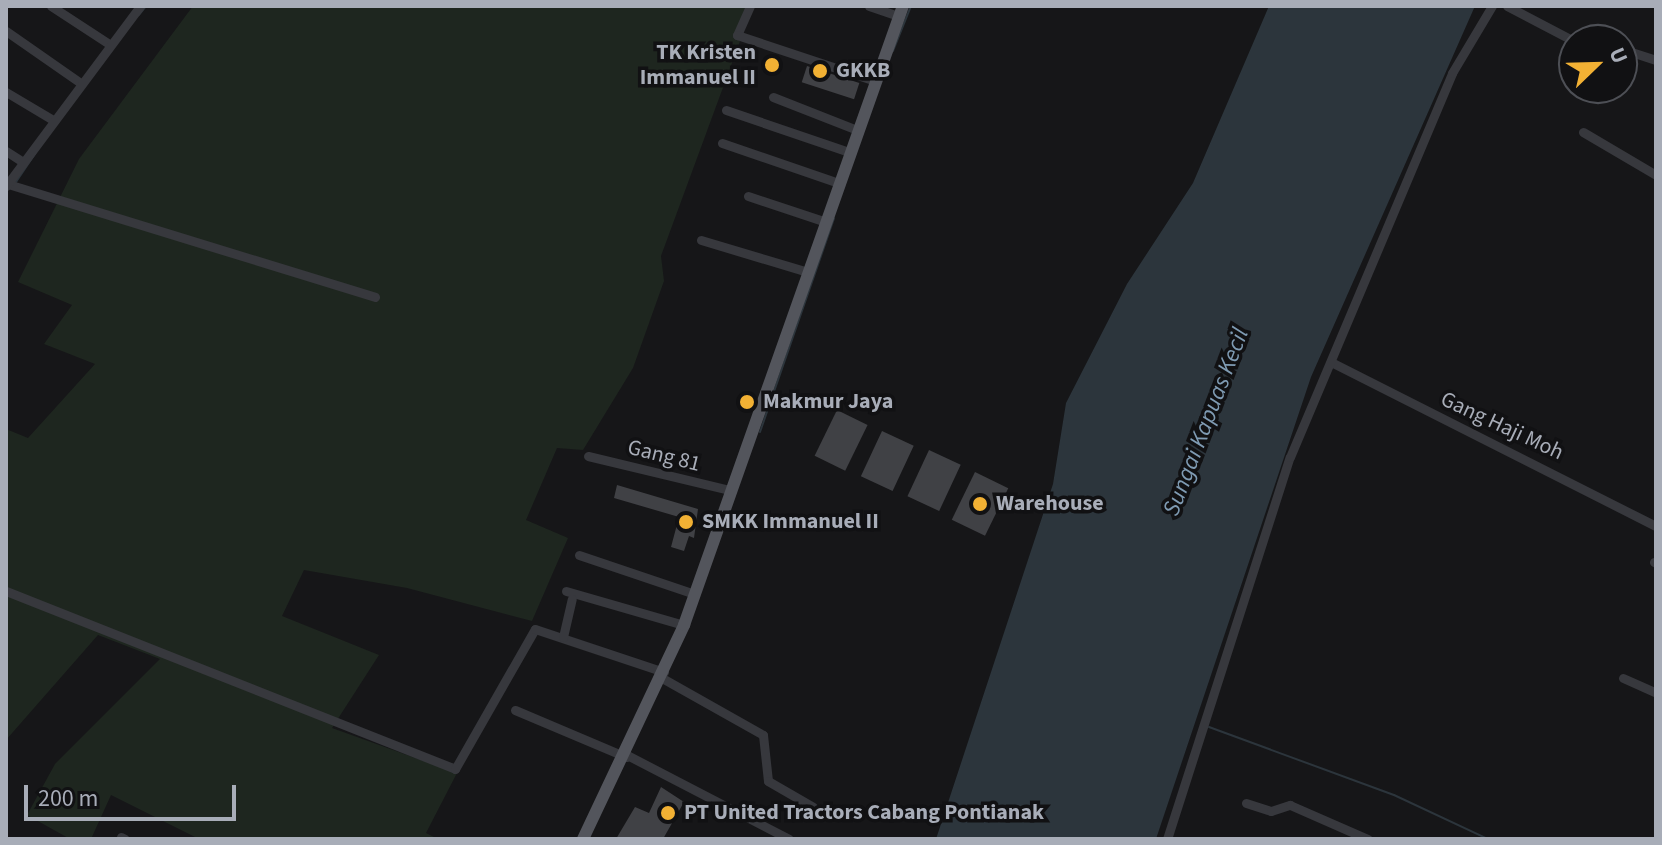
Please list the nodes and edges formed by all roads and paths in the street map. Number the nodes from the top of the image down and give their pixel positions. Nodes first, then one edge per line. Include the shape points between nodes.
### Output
1 (51, 6) edge
2 (140, 6) edge
3 (750, 6) edge
4 (869, 6) edge
5 (1492, 6) edge
6 (1507, 6) edge
7 (900, 11) edge
8 (6, 31) edge
9 (1558, 33) edge
10 (109, 44) junction
11 (875, 81) junction
12 (79, 82) junction
13 (6, 92) edge
14 (773, 97) dead end
15 (726, 110) dead end
16 (53, 120) junction
17 (857, 130) junction
18 (1583, 132) dead end
19 (722, 143) dead end
20 (6, 151) edge
21 (849, 152) junction
22 (23, 162) junction
23 (1656, 175) edge
24 (839, 183) junction
25 (7, 185) edge
26 (748, 196) dead end
27 (826, 222) junction
28 (701, 240) dead end
29 (808, 272) junction
30 (375, 297) dead end
31 (1331, 362) junction
32 (588, 456) dead end
33 (730, 490) junction
34 (1656, 526) edge
35 (579, 555) dead end
36 (6, 591) edge
37 (695, 594) junction
38 (684, 625) junction
39 (563, 637) junction
40 (663, 675) junction
41 (1623, 678) dead end
42 (1656, 693) edge
43 (515, 710) dead end
44 (626, 756) junction
45 (1246, 803) dead end
46 (813, 807) dead end
47 (583, 839) edge
48 (789, 839) edge
49 (1167, 839) edge
50 (1368, 839) edge

1 - 10 street
2 - 10 street
3 - 11 street via 737,35
4 - 7 street
5 - 31 street via 1452,73
6 - 9 street
7 - 11 main road
8 - 12 street
10 - 12 street
11 - 17 main road
12 - 16 street
13 - 16 street
14 - 17 street
15 - 21 street
16 - 22 street
17 - 21 main road
18 - 23 street
19 - 24 street
20 - 22 street
21 - 24 main road
22 - 25 street
24 - 27 main road
25 - 30 street
26 - 27 street
27 - 29 main road
28 - 29 street
29 - 33 main road
31 - 34 street, Gang Haji Moh
31 - 49 street via 1282,480 1234,647
32 - 33 street, Gang 81
33 - 37 main road
35 - 37 street
36 - 39 street via 455,769 535,629
37 - 38 main road
38 - 39 street via 569,595
38 - 40 main road
39 - 40 street
40 - 44 main road
40 - 46 street via 763,735 768,781
41 - 42 street
43 - 44 street
44 - 47 main road
44 - 48 street
45 - 50 street via 1271,811 1290,805

